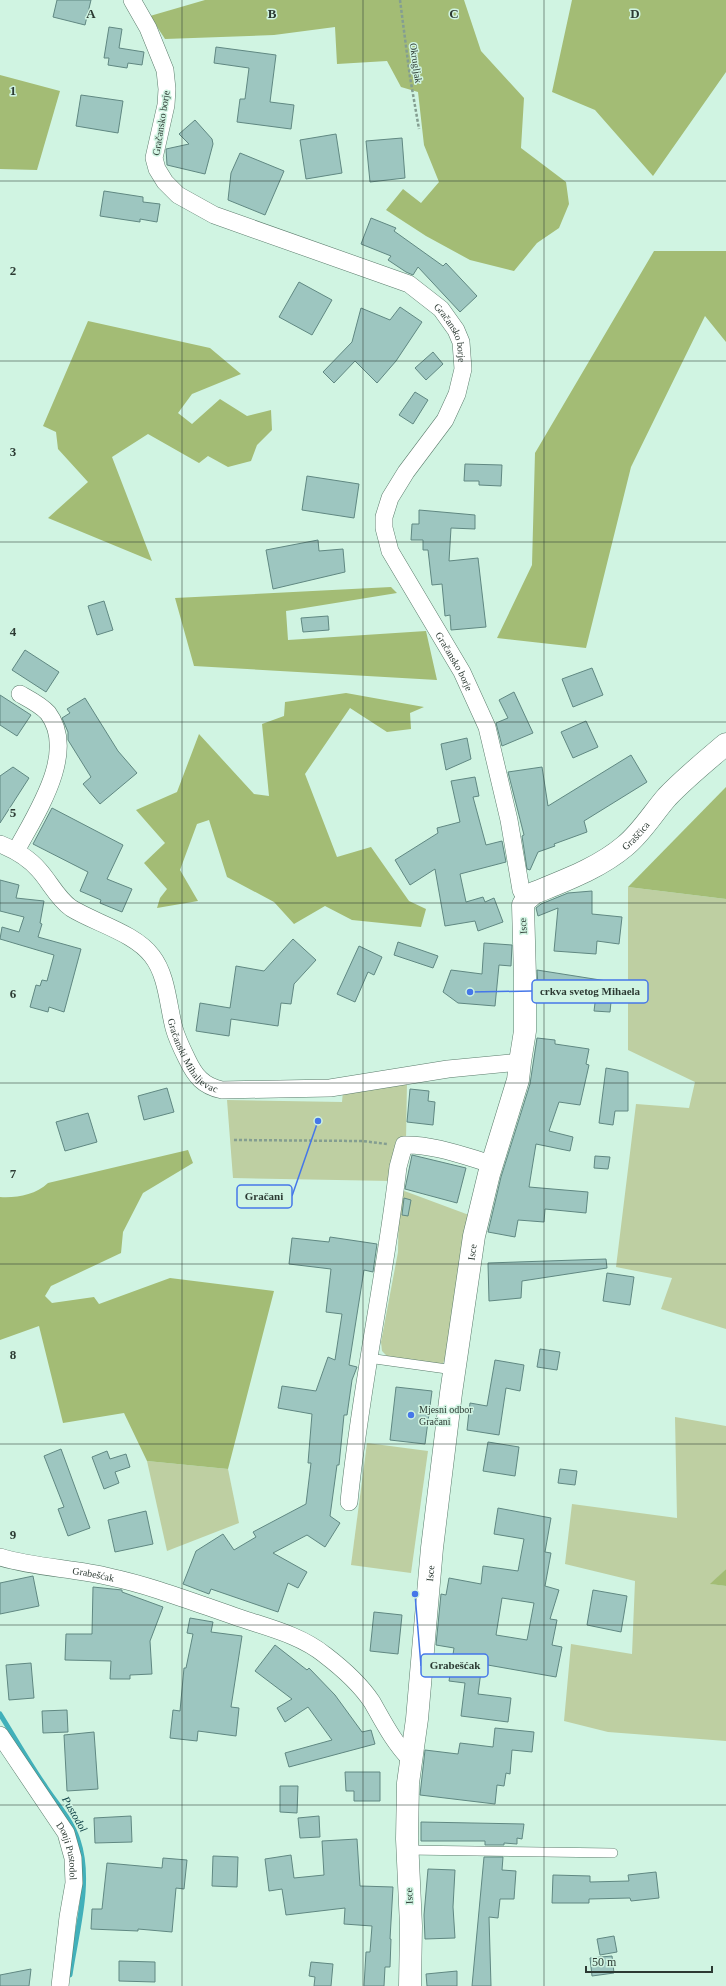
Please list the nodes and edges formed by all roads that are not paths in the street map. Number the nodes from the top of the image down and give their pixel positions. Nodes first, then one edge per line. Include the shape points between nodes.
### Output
1 (132, 0) edge
2 (20, 694) dead end
3 (726, 744) edge
4 (0, 844) edge
5 (16, 851) junction
6 (526, 900) junction
7 (520, 1062) junction
8 (492, 1164) junction
9 (368, 1358) junction
10 (454, 1370) junction
11 (348, 1502) dead end
12 (0, 1557) edge
13 (0, 1735) edge
14 (410, 1760) junction
15 (408, 1850) junction
16 (613, 1853) dead end
17 (60, 1986) edge
18 (410, 1986) edge

1 - 6 street, Gračansko borje via 148,28 164,70 166,105 154,158 157,170 165,182 178,195 214,215 409,284 432,300 456,330 461,342 463,369 457,394 445,420 390,498 384,517 384,528 390,551 462,672 487,727 509,820 521,890
2 - 5 street via 48,713 58,744 51,785
3 - 6 street, Graščica via 682,782 625,846 596,866
4 - 5 street, Gračanski Mihaljevac
5 - 7 street, Gračanski Mihaljevac via 39,870 71,908 148,951 159,968 180,1046 195,1075 214,1088 330,1088 448,1069
6 - 7 street, Isce via 522,912 525,1031
7 - 8 street, Isce via 518,1080
8 - 9 street via 417,1144 404,1145 398,1167 383,1278
8 - 10 street, Isce via 474,1236
9 - 10 lane
9 - 11 street
10 - 14 street, Isce via 432,1548 417,1719
12 - 14 street, Grabešćak via 133,1582 262,1624 302,1640 324,1654 353,1680 371,1701 398,1747
13 - 17 street, Donji Pustodol via 66,1833 73,1858 74,1883
14 - 15 street, Isce
15 - 16 lane
15 - 18 street, Isce

